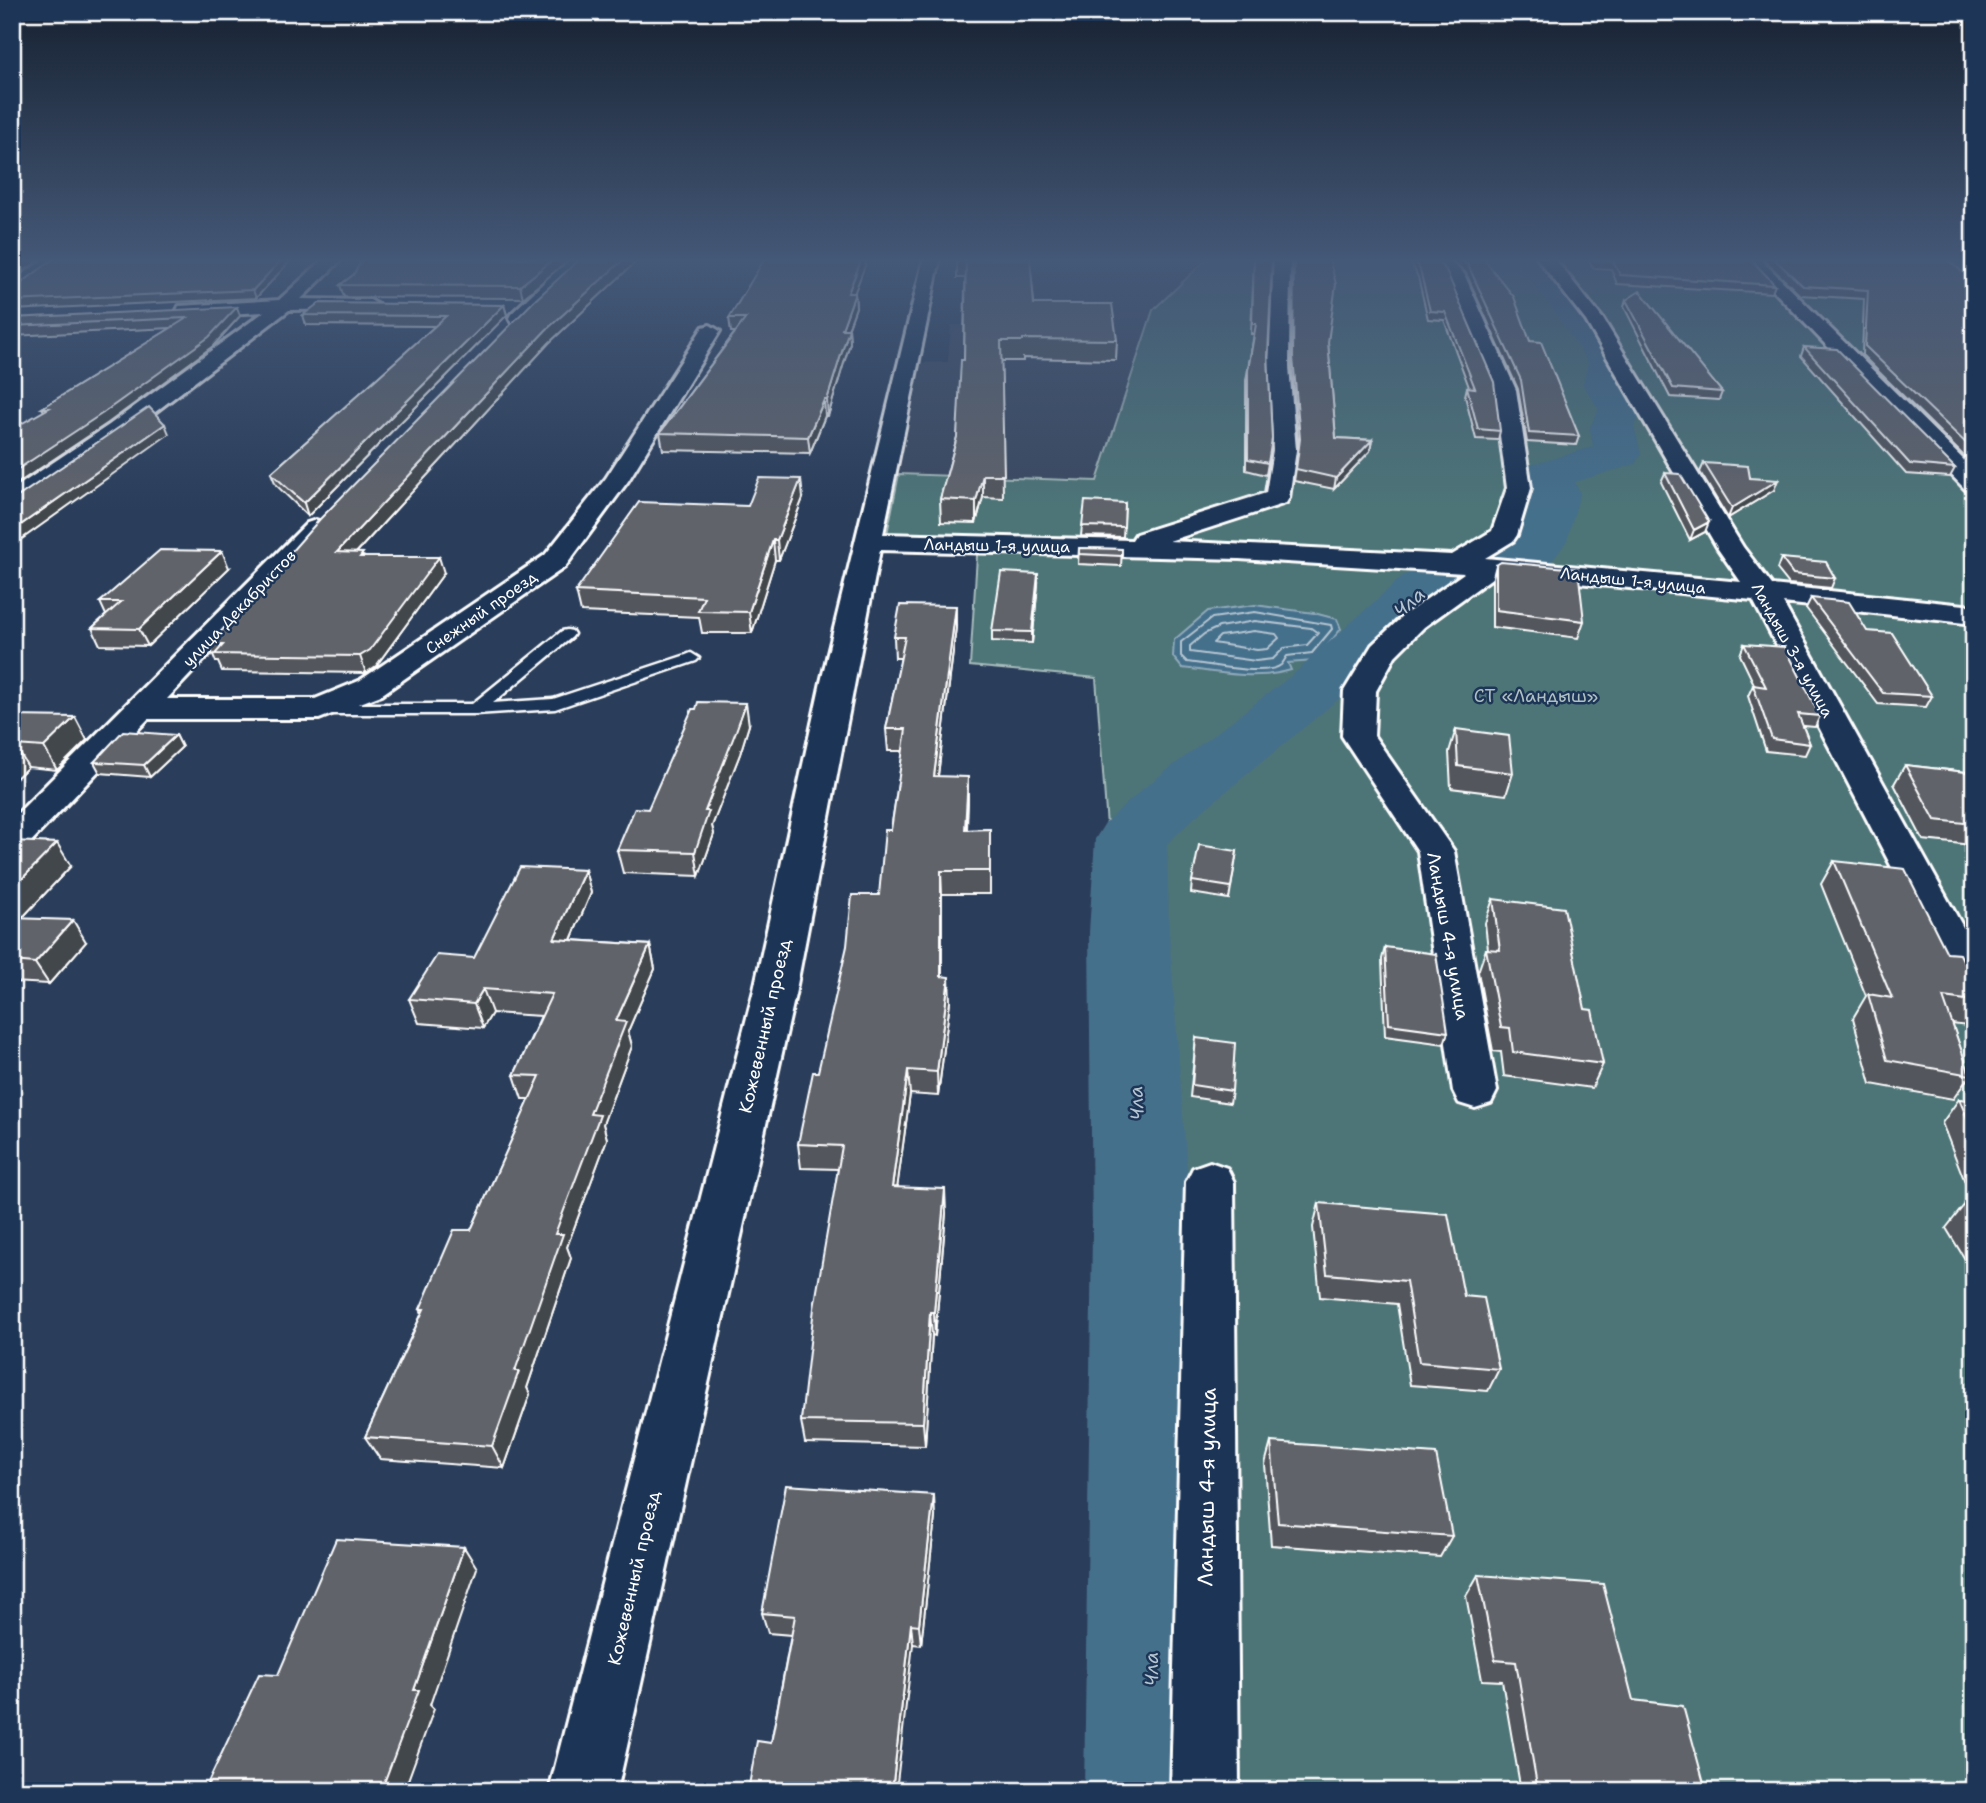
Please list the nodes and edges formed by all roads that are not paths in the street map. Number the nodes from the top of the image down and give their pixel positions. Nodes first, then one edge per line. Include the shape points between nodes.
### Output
1 (235, 342) edge
2 (703, 342) edge
3 (914, 342) edge
4 (1280, 342) edge
5 (1484, 342) edge
6 (1608, 342) edge
7 (1833, 342) edge
8 (1974, 484) edge
9 (12, 501) edge
10 (335, 508) edge
11 (870, 542) junction
12 (1123, 547) junction
13 (1474, 565) junction
14 (1763, 593) junction
15 (1974, 615) edge
16 (567, 634) dead end
17 (691, 658) dead end
18 (141, 709) junction
19 (319, 709) junction
20 (476, 709) junction
21 (12, 840) edge
22 (1974, 985) edge
23 (1475, 1091) dead end
24 (1210, 1182) dead end
25 (583, 1791) edge
26 (1205, 1791) edge

1 - 9 street
2 - 19 street, Снежный проезд via 616,481 555,561 370,688
3 - 11 street, Кожевенный проезд
4 - 12 street, Ландыш 1-я улица via 1284,426 1277,498
5 - 13 street, Ландыш 4-я улица via 1505,390 1518,488 1504,535
6 - 14 street, Ландыш 3-я улица via 1731,549
7 - 8 street
10 - 18 street, улица Декабристов
11 - 12 street, Ландыш 1-я улица
11 - 25 street, Кожевенный проезд via 775,990
12 - 13 street, Ландыш 1-я улица
13 - 14 street, Ландыш 1-я улица
13 - 23 street, Ландыш 4-я улица via 1383,650 1360,691 1358,736 1436,851
14 - 15 street, Ландыш 1-я улица
14 - 22 street, Ландыш 3-я улица
16 - 20 lane
17 - 20 lane via 555,704
18 - 19 street, Снежный проезд
18 - 21 street, улица Декабристов
19 - 20 lane
24 - 26 street, Ландыш 4-я улица

